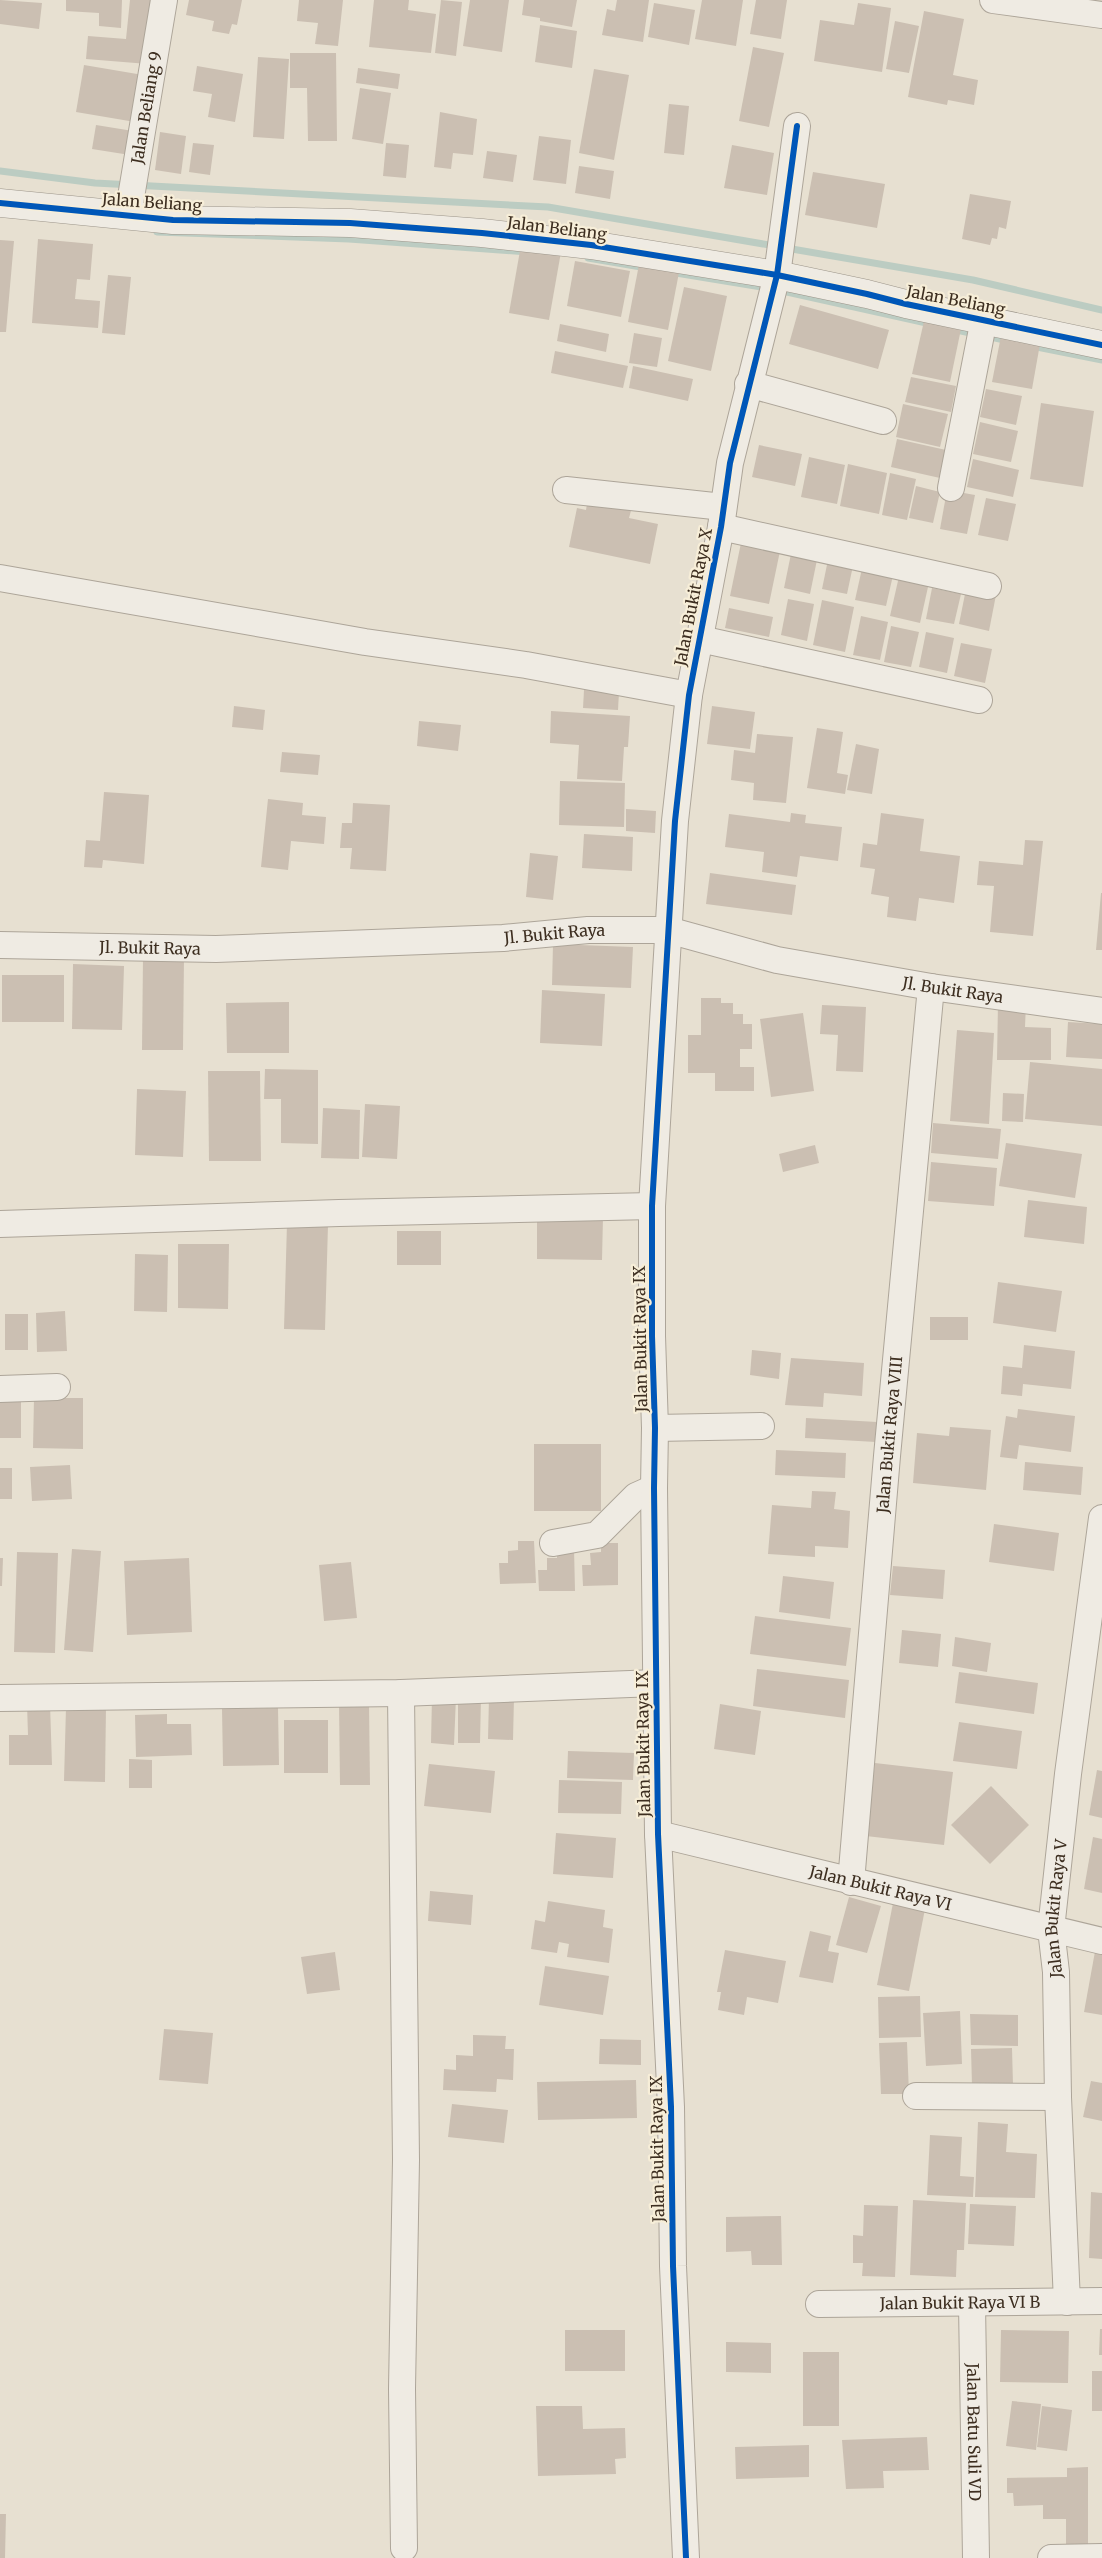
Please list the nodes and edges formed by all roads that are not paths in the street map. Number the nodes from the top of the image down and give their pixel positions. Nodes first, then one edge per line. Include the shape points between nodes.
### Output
1 (164, 0) edge
2 (993, 0) edge
3 (1102, 15) edge
4 (797, 126) dead end
5 (0, 203) edge
6 (128, 215) junction
7 (776, 275) junction
8 (984, 319) junction
9 (1102, 345) edge
10 (748, 384) junction
11 (883, 421) dead end
12 (951, 488) dead end
13 (566, 490) dead end
14 (722, 517) junction
15 (0, 578) edge
16 (988, 586) dead end
17 (700, 639) junction
18 (689, 695) junction
19 (979, 700) dead end
20 (668, 930) junction
21 (0, 945) edge
22 (931, 987) junction
23 (1102, 1011) edge
24 (652, 1206) junction
25 (0, 1224) edge
26 (57, 1387) dead end
27 (0, 1389) edge
28 (761, 1426) dead end
29 (655, 1428) junction
30 (654, 1488) junction
31 (1102, 1518) edge
32 (553, 1544) dead end
33 (1100, 1553) edge
34 (656, 1683) junction
35 (401, 1693) junction
36 (0, 1698) edge
37 (658, 1834) junction
38 (851, 1882) junction
39 (1051, 1929) junction
40 (1102, 1942) edge
41 (916, 2096) dead end
42 (1058, 2097) junction
43 (1102, 2301) edge
44 (1066, 2302) junction
45 (819, 2304) dead end
46 (972, 2304) junction
47 (404, 2548) dead end
48 (1102, 2557) edge
49 (686, 2558) edge
50 (976, 2558) edge
51 (1051, 2558) edge

1 - 6 street, Jalan Beliang 9
2 - 3 street
4 - 7 street, Jalan Bukit Raya X
5 - 6 street, Jalan Beliang
6 - 7 street, Jalan Beliang via 173,220 350,223 482,233 591,245
7 - 8 street, Jalan Beliang
7 - 10 street, Jalan Bukit Raya X
8 - 9 street, Jalan Beliang
8 - 12 street
10 - 11 street
10 - 14 street, Jalan Bukit Raya X via 730,463
13 - 14 street
14 - 16 street
14 - 17 street, Jalan Bukit Raya X
15 - 18 street
17 - 18 street, Jalan Bukit Raya X
17 - 19 street
18 - 20 street, Jalan Bukit Raya X via 674,821
20 - 21 street, Jl. Bukit Raya via 588,930 483,939 216,948
20 - 22 street, Jl. Bukit Raya via 777,960
20 - 24 street, Jalan Bukit Raya IX
22 - 23 street, Jl. Bukit Raya
22 - 38 street, Jalan Bukit Raya VIII
24 - 25 street
24 - 29 street, Jalan Bukit Raya IX
26 - 27 street
28 - 29 street
29 - 30 street, Jalan Bukit Raya IX
30 - 32 street via 636,1496 597,1535
30 - 34 street, Jalan Bukit Raya IX
31 - 33 street, Jalan Bukit Raya V
33 - 39 street, Jalan Bukit Raya V via 1068,1774
34 - 35 street
34 - 37 street, Jalan Bukit Raya IX
35 - 36 street
35 - 47 street via 406,2160 402,2389
37 - 38 street, Jalan Bukit Raya VI
37 - 49 street, Jalan Bukit Raya IX
38 - 39 street, Jalan Bukit Raya VI
39 - 40 street, Jalan Bukit Raya VI
39 - 42 street, Jalan Bukit Raya V via 1056,1972
41 - 42 street
42 - 44 street, Jalan Bukit Raya V
43 - 44 street, Jalan Bukit Raya VI B
44 - 46 street, Jalan Bukit Raya VI B
45 - 46 street, Jalan Bukit Raya VI B
46 - 50 street, Jalan Batu Suli VD
48 - 51 street

